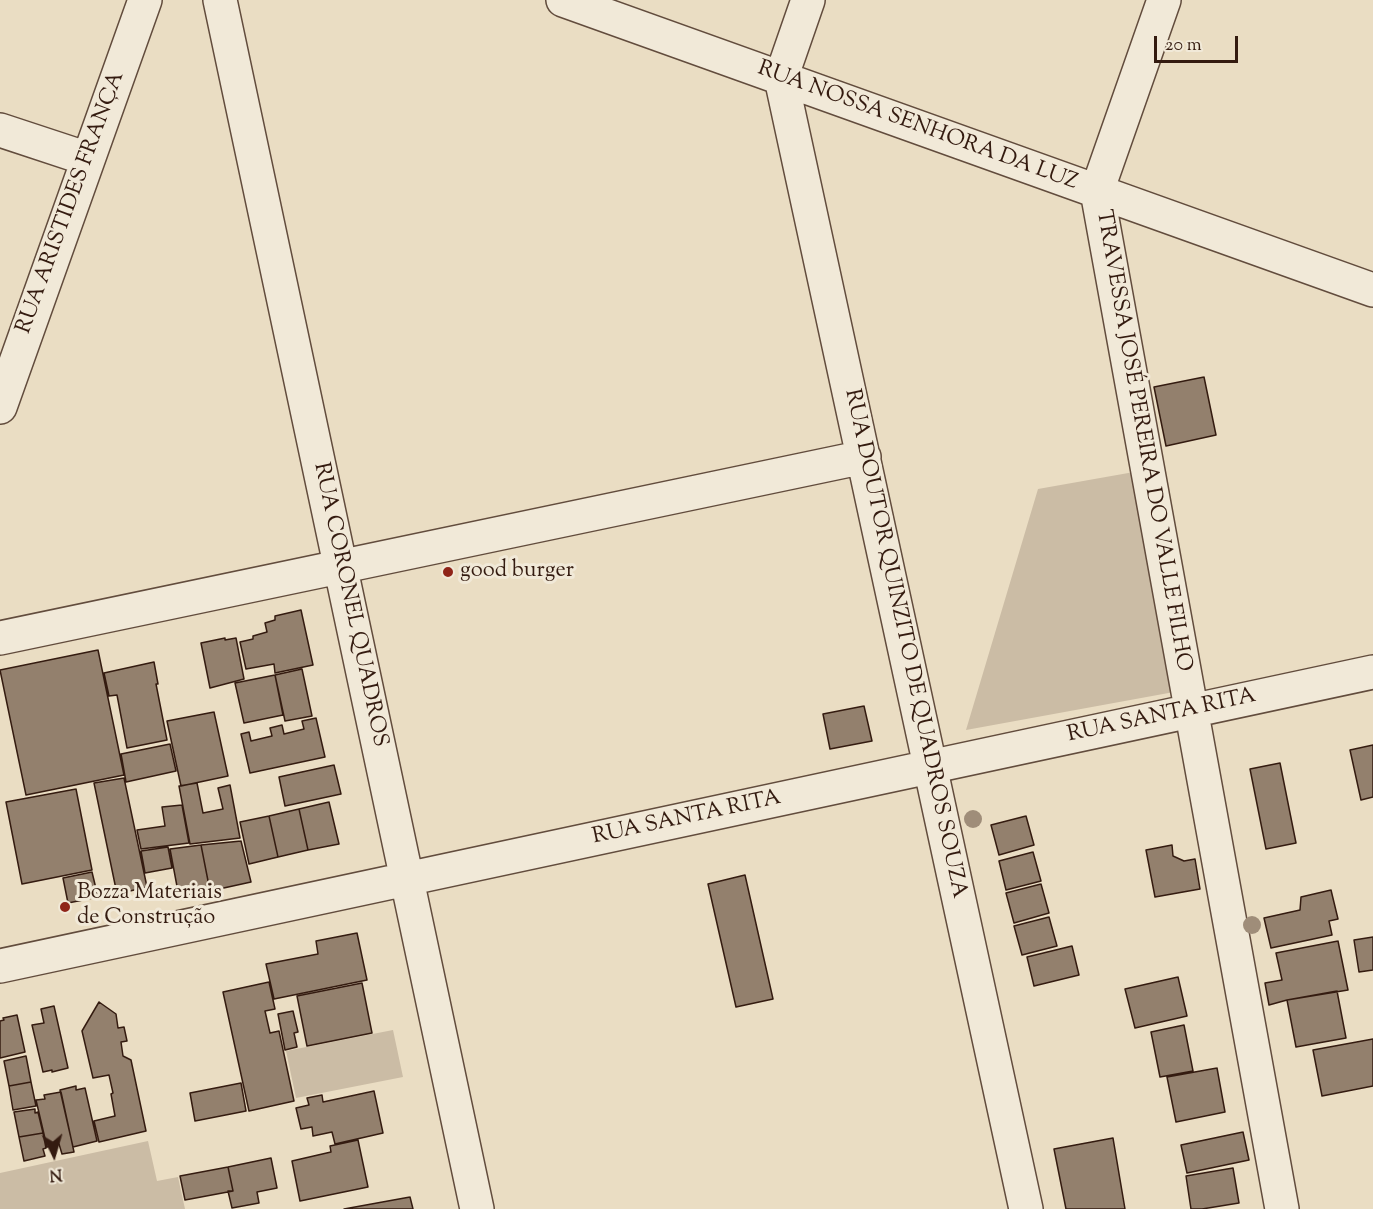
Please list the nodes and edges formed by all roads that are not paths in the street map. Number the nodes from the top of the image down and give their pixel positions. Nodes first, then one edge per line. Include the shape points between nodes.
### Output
1 (145, 0) edge
2 (220, 0) edge
3 (563, 0) edge
4 (808, 0) edge
5 (1164, 0) edge
6 (782, 78) junction
7 (0, 129) edge
8 (88, 159) junction
9 (1097, 192) junction
10 (1373, 290) edge
11 (0, 407) edge
12 (864, 458) junction
13 (340, 567) junction
14 (0, 638) edge
15 (1373, 672) edge
16 (1191, 711) junction
17 (931, 767) junction
18 (407, 879) junction
19 (0, 966) edge
20 (477, 1209) edge
21 (1026, 1209) edge
22 (1282, 1209) edge

1 - 8 street, RUA ARISTIDES FRANÇA
2 - 13 street, RUA CORONEL QUADROS
3 - 6 street, RUA NOSSA SENHORA DA LUZ
4 - 6 street
5 - 9 street, TRAVESSA JOSÉ PEREIRA DO VALLE FILHO
6 - 9 street, RUA NOSSA SENHORA DA LUZ
6 - 12 street, RUA DOUTOR QUINZITO DE QUADROS SOUZA
7 - 8 street
8 - 11 street, RUA ARISTIDES FRANÇA
9 - 10 street, RUA NOSSA SENHORA DA LUZ
9 - 16 street, TRAVESSA JOSÉ PEREIRA DO VALLE FILHO
12 - 13 street
12 - 17 street, RUA DOUTOR QUINZITO DE QUADROS SOUZA
13 - 14 street
13 - 18 street, RUA CORONEL QUADROS
15 - 16 street, RUA SANTA RITA
16 - 17 street, RUA SANTA RITA
16 - 22 street, TRAVESSA JOSÉ PEREIRA DO VALLE FILHO
17 - 18 street, RUA SANTA RITA
17 - 21 street, RUA DOUTOR QUINZITO DE QUADROS SOUZA
18 - 19 street, RUA SANTA RITA
18 - 20 street, RUA CORONEL QUADROS

